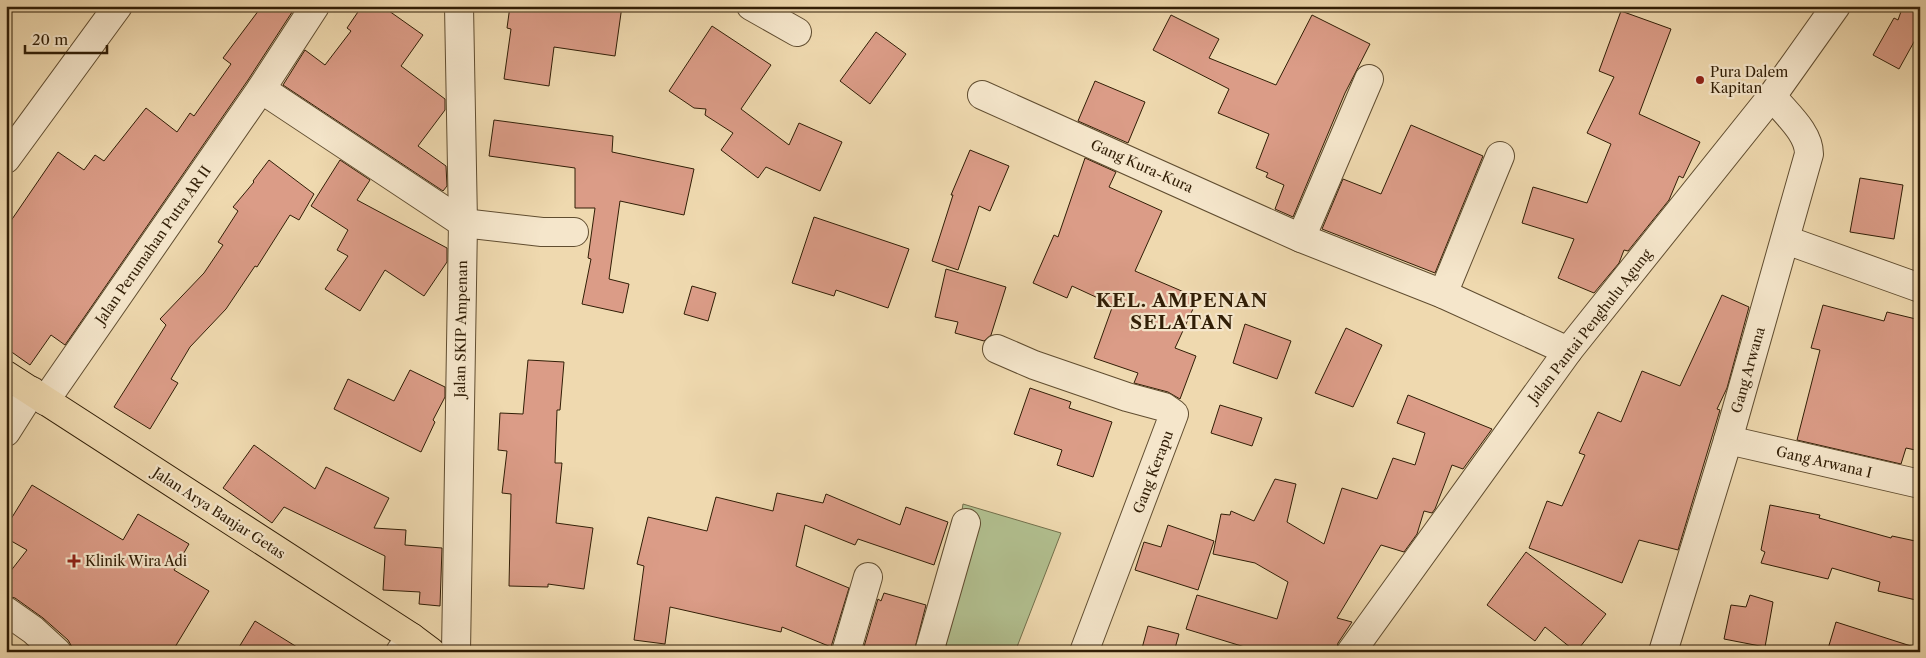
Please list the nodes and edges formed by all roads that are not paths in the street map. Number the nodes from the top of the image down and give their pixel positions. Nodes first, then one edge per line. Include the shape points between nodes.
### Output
1 (118, 6) edge
2 (315, 6) edge
3 (459, 6) edge
4 (751, 6) edge
5 (1836, 6) edge
6 (797, 32) dead end
7 (1369, 79) dead end
8 (261, 89) junction
9 (982, 95) dead end
10 (1772, 96) junction
11 (1500, 156) dead end
12 (6, 159) edge
13 (463, 223) junction
14 (574, 232) dead end
15 (1301, 238) junction
16 (1786, 240) junction
17 (1920, 288) edge
18 (1443, 294) junction
19 (997, 349) dead end
20 (1568, 351) junction
21 (6, 375) edge
22 (39, 396) junction
23 (6, 432) edge
24 (1728, 440) junction
25 (1920, 484) edge
26 (966, 522) dead end
27 (868, 577) dead end
28 (6, 611) edge
29 (414, 647) edge
30 (57, 652) edge
31 (456, 652) edge
32 (846, 652) edge
33 (930, 652) edge
34 (1084, 652) edge
35 (1352, 652) edge
36 (1663, 652) edge

1 - 12 street
2 - 8 street, Jalan Perumahan Putra AR II
3 - 13 street, Jalan SKIP Ampenan
4 - 6 street
5 - 10 street, Jalan Pantai Penghulu Agung
7 - 15 street
8 - 13 street
8 - 22 street, Jalan Perumahan Putra AR II
9 - 15 street, Gang Kura-Kura
10 - 16 street, Gang Arwana via 1809,146
10 - 20 street, Jalan Pantai Penghulu Agung
11 - 18 street
13 - 14 street via 542,232
13 - 31 street, Jalan SKIP Ampenan
15 - 18 street, Gang Kura-Kura
16 - 17 street
16 - 24 street, Gang Arwana
18 - 20 street, Gang Kura-Kura
19 - 34 street, Gang Kerapu via 1127,398 1164,407 1174,414
20 - 35 street, Jalan Pantai Penghulu Agung
21 - 22 highway, Jalan Arya Banjar Getas
22 - 23 street, Jalan Perumahan Putra AR II
22 - 29 highway, Jalan Arya Banjar Getas
24 - 25 street, Gang Arwana I
24 - 36 street, Gang Arwana
26 - 33 street
27 - 32 street
28 - 30 street

